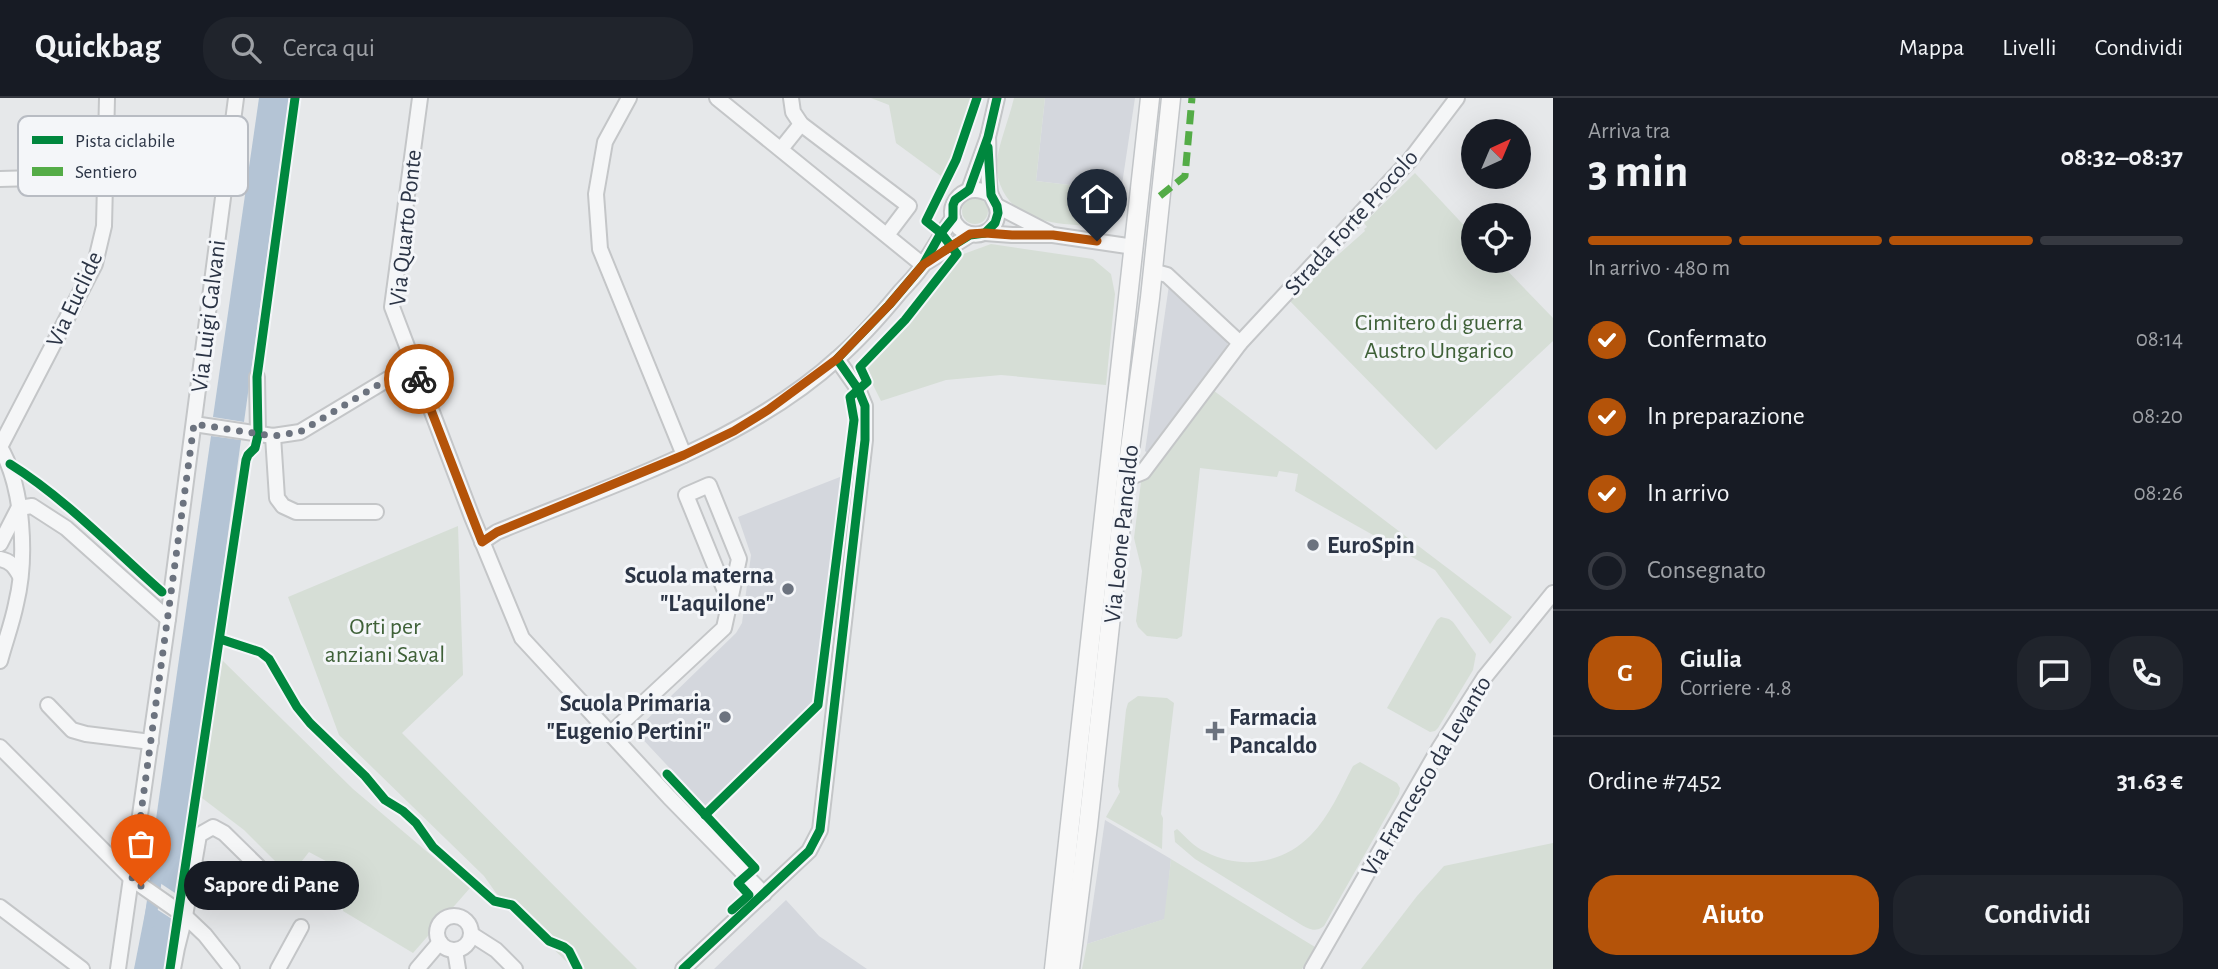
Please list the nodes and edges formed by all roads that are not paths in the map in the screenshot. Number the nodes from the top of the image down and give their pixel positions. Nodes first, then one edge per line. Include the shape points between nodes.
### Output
1 (107, 98) edge
2 (236, 98) edge
3 (420, 98) edge
4 (629, 98) edge
5 (717, 98) edge
6 (791, 98) edge
7 (997, 98) edge
8 (1150, 98) edge
9 (1171, 98) edge
10 (1457, 98) edge
11 (107, 116) edge
12 (234, 116) edge
13 (801, 124) junction
14 (988, 137) junction
15 (781, 149) junction
16 (18, 178) edge
17 (0, 179) edge
18 (969, 190) junction
19 (105, 196) edge
20 (225, 196) edge
21 (994, 201) junction
22 (953, 218) junction
23 (985, 233) junction
24 (970, 234) junction
25 (887, 235) junction
26 (1053, 235) junction
27 (1134, 247) junction
28 (1154, 250) junction
29 (923, 265) junction
30 (1152, 271) junction
31 (1240, 343) junction
32 (837, 359) junction
33 (413, 364) junction
34 (257, 377) dead end
35 (199, 425) junction
36 (261, 435) junction
37 (0, 447) edge
38 (684, 455) junction
39 (1126, 479) junction
40 (19, 508) junction
41 (376, 512) dead end
42 (482, 542) junction
43 (0, 544) edge
44 (0, 559) edge
45 (20, 576) junction
46 (1553, 593) edge
47 (730, 603) junction
48 (169, 619) junction
49 (0, 661) edge
50 (48, 705) dead end
51 (610, 734) junction
52 (151, 741) junction
53 (0, 747) edge
54 (136, 883) junction
55 (278, 886) dead end
56 (764, 894) junction
57 (0, 906) edge
58 (182, 914) junction
59 (301, 927) dead end
60 (471, 934) junction
61 (440, 942) junction
62 (454, 950) junction
63 (82, 969) edge
64 (118, 969) edge
65 (173, 969) edge
66 (232, 969) edge
67 (278, 969) edge
68 (417, 969) edge
69 (458, 969) edge
70 (515, 969) edge
71 (683, 969) edge
72 (1054, 969) edge
73 (1069, 969) edge
74 (1312, 969) edge

1 - 11 street, Via Euclide
2 - 12 street, Via Luigi Galvani
3 - 33 street, Via Quarto Ponte via 392,307
4 - 38 street via 605,142 596,194 600,249
5 - 15 street
6 - 13 street
7 - 14 street
8 - 27 main road, Via Leone Pancaldo
9 - 28 main road, Via Leone Pancaldo
10 - 31 street, Strada Forte Procolo via 1410,160
13 - 15 street
13 - 25 street via 909,206
14 - 18 street
14 - 21 street
15 - 25 street
16 - 17 street
18 - 21 street via 978,189
18 - 22 street via 953,205
19 - 37 street, Via Euclide via 104,226 95,264
20 - 35 street, Via Luigi Galvani
21 - 23 street via 995,223
21 - 26 street
22 - 24 street via 960,230
22 - 29 street
23 - 24 street
23 - 26 street
24 - 29 street
25 - 29 street
26 - 27 street
27 - 28 main road
27 - 72 main road, Via Leone Pancaldo
28 - 30 main road, Via Leone Pancaldo
29 - 32 street
30 - 31 street via 1167,275
30 - 39 main road, Via Leone Pancaldo
31 - 39 street, Strada Forte Procolo via 1143,472
32 - 38 street via 768,410
32 - 56 street via 865,407 865,440 820,830 809,851
33 - 36 street via 300,432
33 - 42 street, Via Quarto Ponte
34 - 36 street
35 - 36 street
35 - 48 street, Via Luigi Galvani
36 - 41 street via 283,506 296,512
37 - 40 street via 10,464
38 - 42 street
39 - 73 main road, Via Leone Pancaldo
40 - 43 street
40 - 45 street
40 - 48 street via 32,506 66,528
42 - 51 street, Via Quarto Ponte via 522,638
44 - 45 street via 13,565
45 - 49 street
46 - 74 street, Via Francesco da Levanto via 1484,678
47 - 47 street via 739,559 709,485 686,495
47 - 51 street via 724,628
48 - 52 street, Via Luigi Galvani
50 - 52 street via 72,730
51 - 56 street, Via Quarto Ponte
52 - 54 street, Via Luigi Galvani
53 - 54 street
54 - 58 street
54 - 64 street, Via Luigi Galvani
55 - 58 street via 213,827 199,835
56 - 71 street
57 - 63 street
58 - 65 street
58 - 66 street
59 - 67 street
60 - 61 street via 467,922 450,916 439,924
60 - 62 street via 467,943
60 - 70 street
61 - 62 street
61 - 68 street
62 - 69 street

